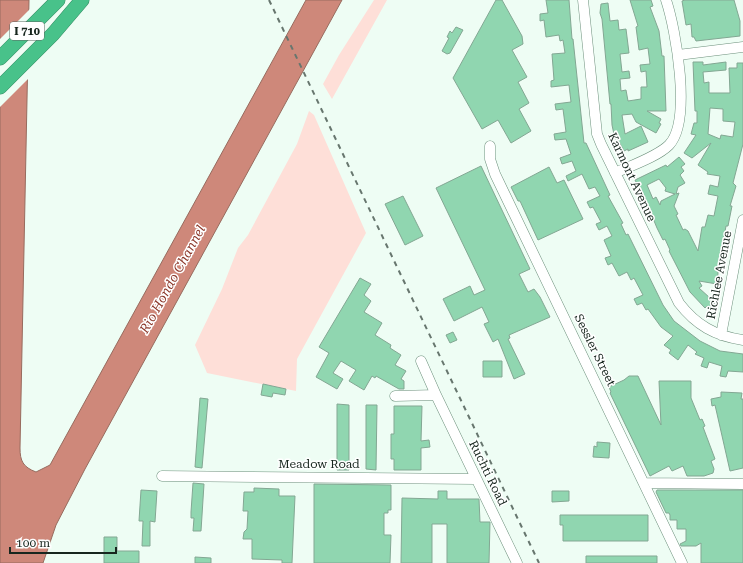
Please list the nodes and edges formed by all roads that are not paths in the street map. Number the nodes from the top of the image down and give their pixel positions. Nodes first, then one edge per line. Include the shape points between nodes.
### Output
1 (82, 0) edge
2 (583, 0) edge
3 (666, 0) edge
4 (56, 2) edge
5 (743, 47) edge
6 (678, 55) junction
7 (0, 58) edge
8 (0, 87) edge
9 (490, 146) dead end
10 (615, 173) junction
11 (743, 220) edge
12 (721, 335) junction
13 (743, 340) edge
14 (421, 361) dead end
15 (436, 395) junction
16 (395, 396) dead end
17 (162, 476) dead end
18 (476, 479) junction
19 (644, 483) junction
20 (743, 484) edge
21 (517, 563) edge
22 (682, 563) edge

1 - 8 highway, I 710 via 53,34
2 - 10 street, Karmont Avenue via 598,136
3 - 6 street
4 - 7 highway, I 710
5 - 6 street
6 - 10 street via 680,117 674,138 660,152
9 - 19 street, Sessler Street via 490,159 495,174
10 - 12 street, Karmont Avenue via 679,303 699,324
11 - 12 street, Richlee Avenue
12 - 13 street, Karmont Avenue
14 - 15 street, Ruchti Road
15 - 16 street
15 - 18 street, Ruchti Road
17 - 18 street, Meadow Road
18 - 21 street, Ruchti Road
19 - 20 street
19 - 22 street, Sessler Street

